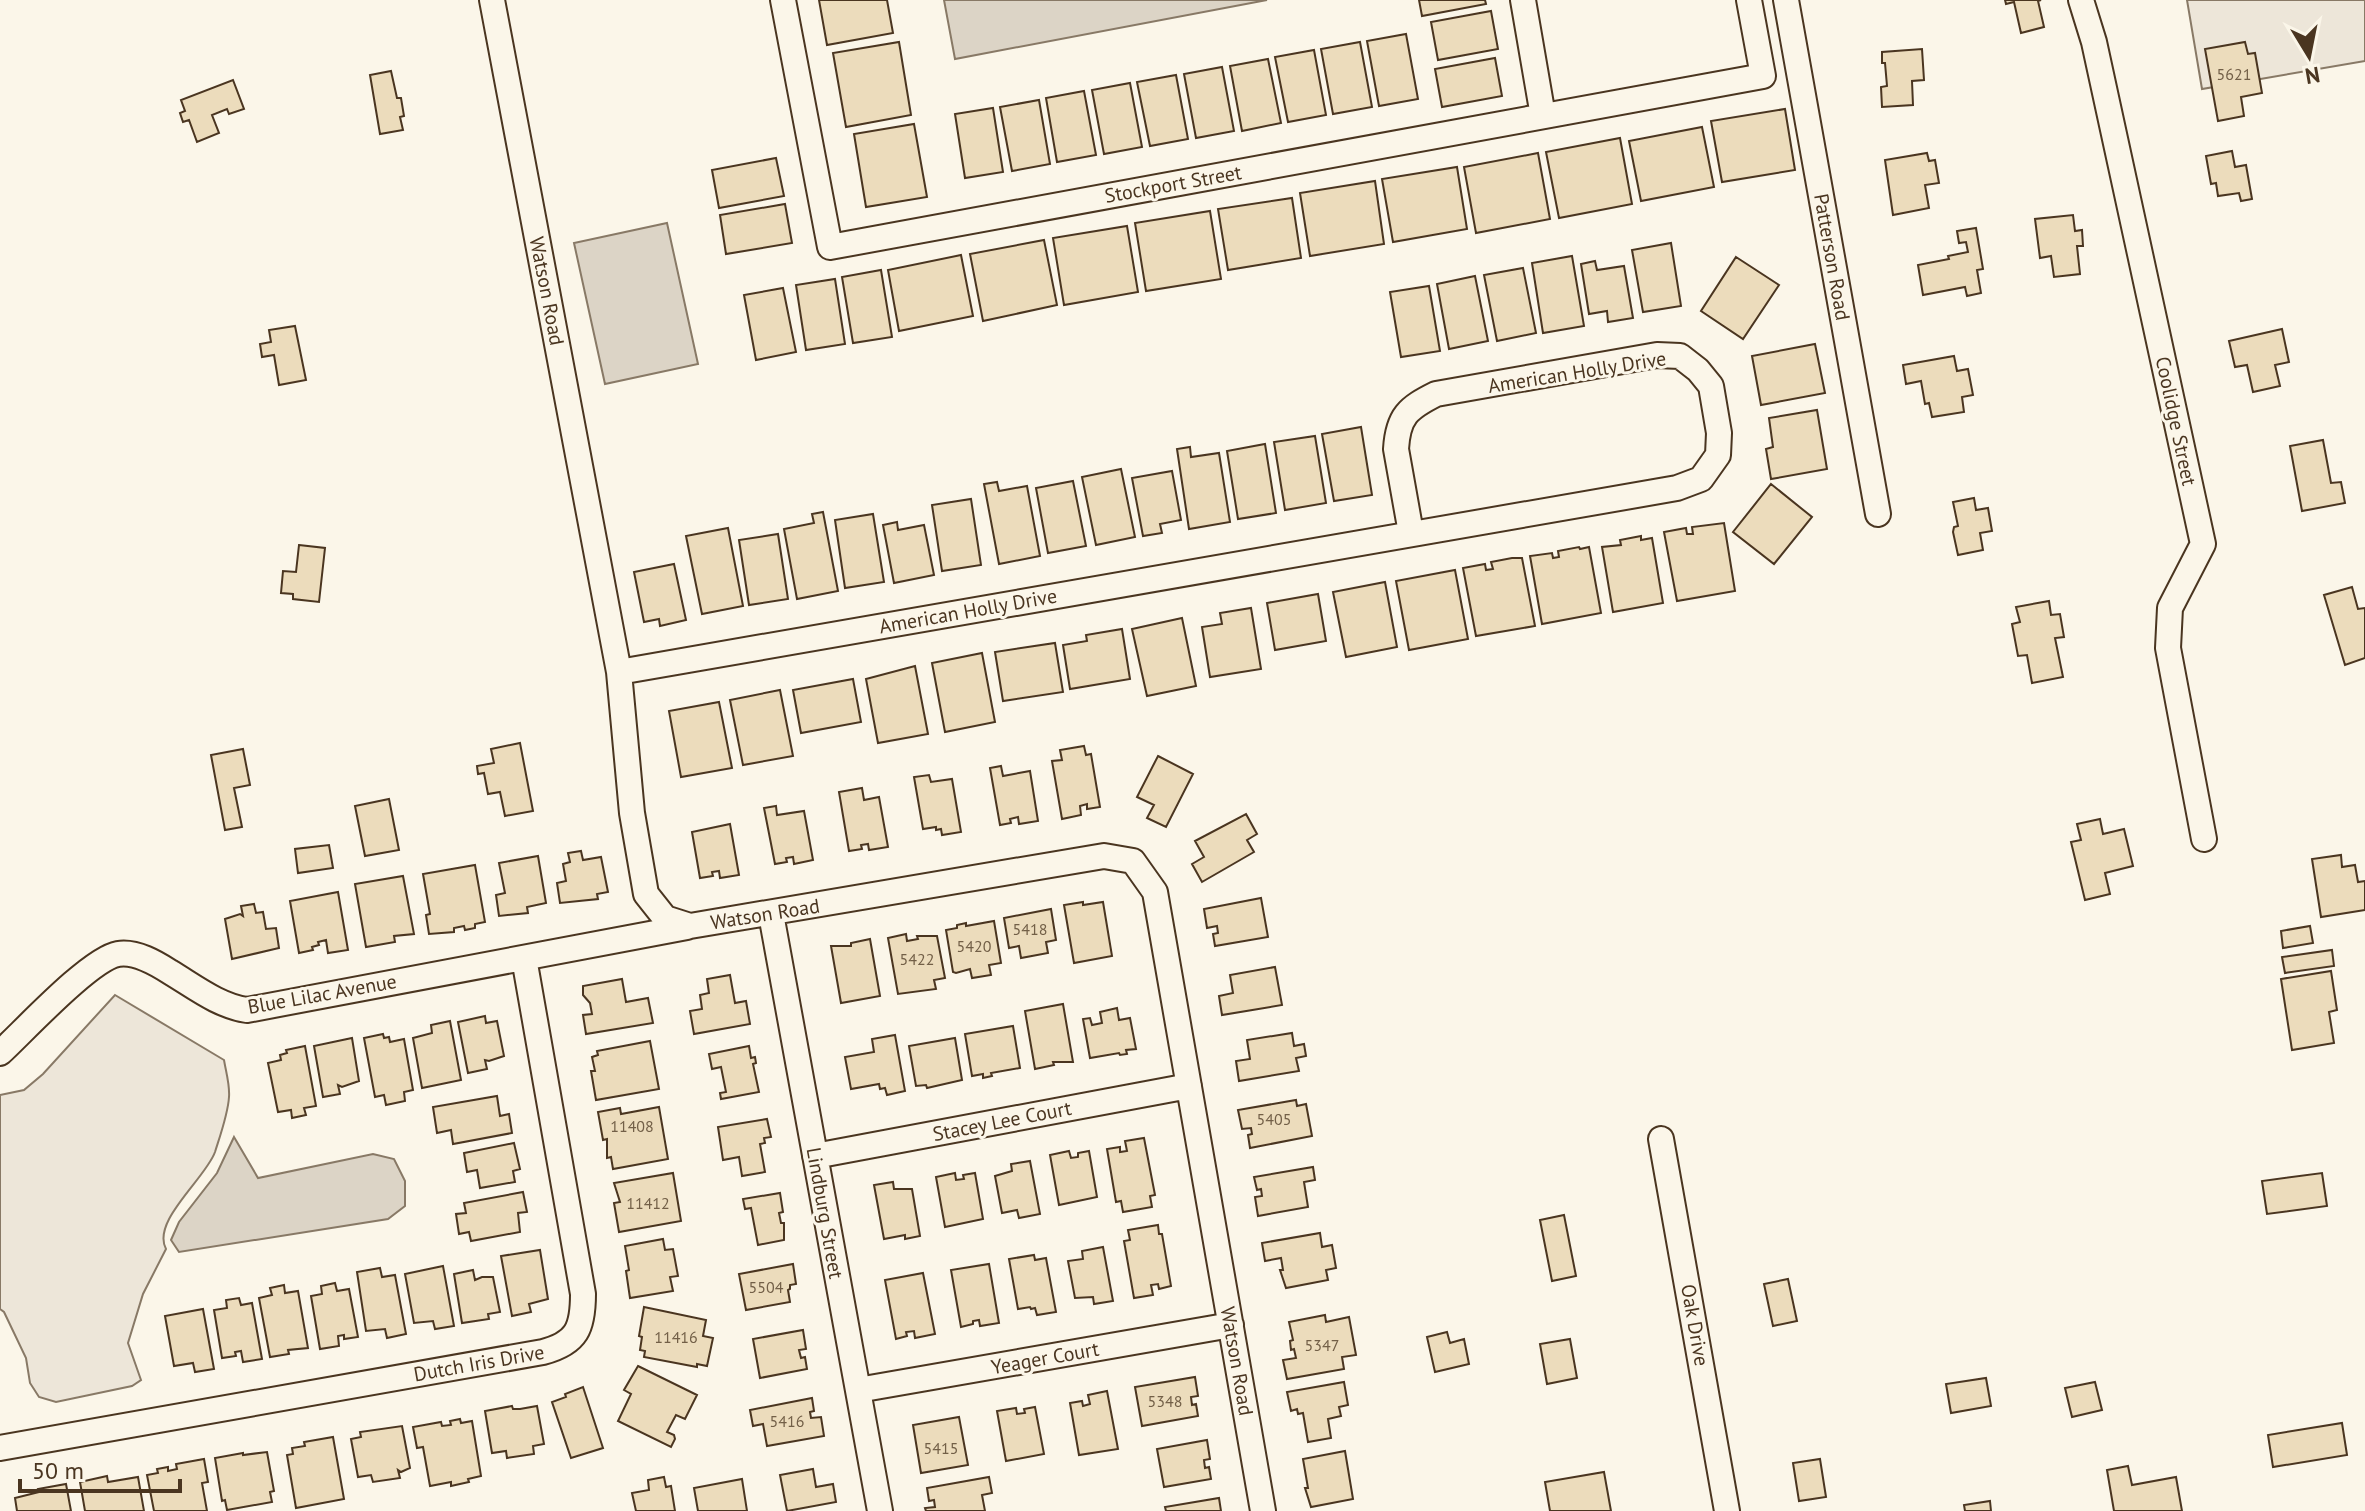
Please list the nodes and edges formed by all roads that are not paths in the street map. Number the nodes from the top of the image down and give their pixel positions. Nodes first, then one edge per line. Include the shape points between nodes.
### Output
1 (492, 0) edge
2 (783, 0) edge
3 (1523, 0) edge
4 (1749, 0) edge
5 (1786, 0) edge
6 (2081, 0) edge
7 (1543, 116) junction
8 (1878, 514) dead end
9 (1411, 533) junction
10 (619, 672) junction
11 (2204, 839) dead end
12 (771, 914) junction
13 (690, 926) junction
14 (524, 958) junction
15 (0, 1053) edge
16 (1189, 1086) junction
17 (1661, 1139) dead end
18 (815, 1156) junction
19 (1231, 1325) junction
20 (858, 1390) junction
21 (0, 1448) edge
22 (880, 1511) edge
23 (1263, 1511) edge
24 (1727, 1511) edge

1 - 10 street, Watson Road
2 - 7 street, Stockport Street via 830,247
3 - 7 street
4 - 7 street, Stockport Street via 1763,76
5 - 8 street, Patterson Road
6 - 11 street, Coolidge Street via 2203,544 2170,608 2168,648
9 - 9 street, American Holly Drive via 1677,488 1701,479 1718,455 1711,386 1680,356 1657,355 1436,394 1403,416 1397,436
9 - 10 street, American Holly Drive
10 - 13 street, Watson Road via 632,813 646,894 665,918
12 - 13 street, Watson Road
12 - 16 street, Watson Road via 1104,856 1133,861 1155,892
12 - 18 street, Lindburg Street
13 - 14 street, Blue Lilac Avenue
14 - 15 street, Blue Lilac Avenue via 247,1010 229,1007 140,956 119,954 96,963
14 - 21 street, Dutch Iris Drive via 583,1294 583,1318 576,1335 543,1352
16 - 18 street, Stacey Lee Court
16 - 19 street, Watson Road
17 - 24 street, Oak Drive
18 - 20 street, Lindburg Street
19 - 20 street, Yeager Court
19 - 23 street, Watson Road
20 - 22 street, Lindburg Street

